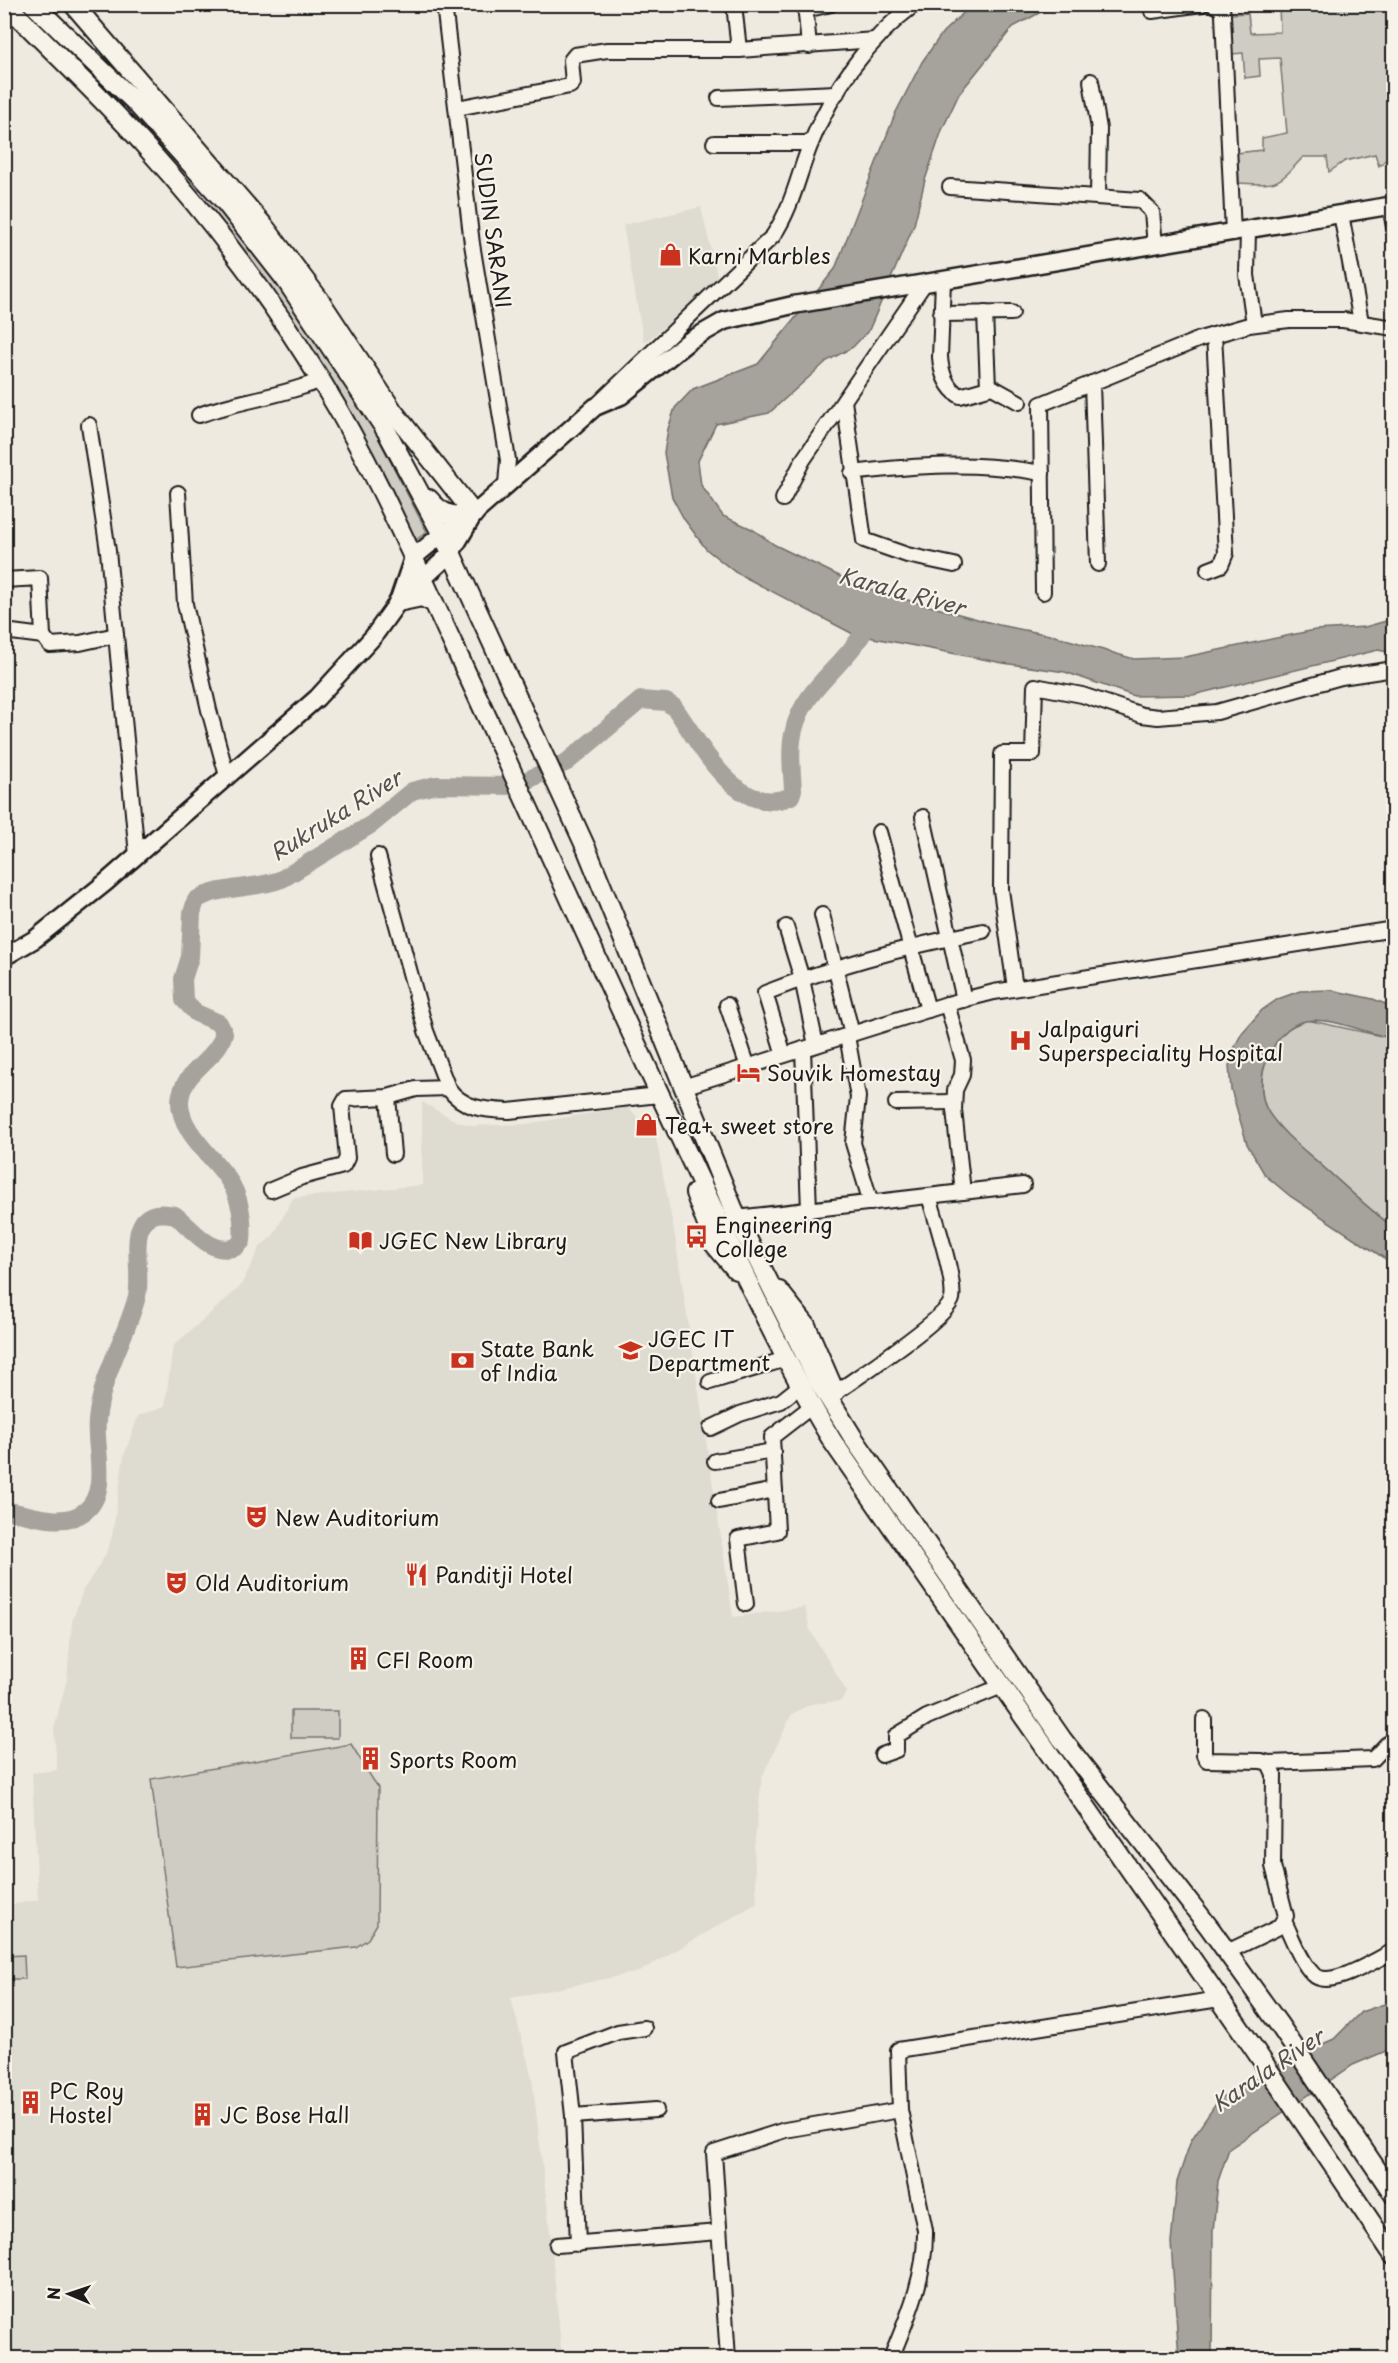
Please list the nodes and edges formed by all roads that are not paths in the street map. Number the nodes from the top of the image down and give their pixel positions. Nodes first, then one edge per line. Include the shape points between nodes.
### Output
1 (6, 4) edge
2 (33, 4) edge
3 (73, 4) edge
4 (444, 4) edge
5 (734, 4) edge
6 (831, 4) edge
7 (915, 4) edge
8 (1202, 4) edge
9 (1214, 4) edge
10 (805, 7) edge
11 (896, 10) edge
12 (1152, 10) dead end
13 (875, 40) junction
14 (809, 46) junction
15 (739, 50) junction
16 (1091, 81) dead end
17 (837, 93) junction
18 (719, 98) dead end
19 (457, 108) junction
20 (714, 143) dead end
21 (811, 143) junction
22 (950, 186) dead end
23 (1098, 197) junction
24 (1392, 206) edge
25 (1341, 214) junction
26 (1394, 227) edge
27 (1240, 232) junction
28 (1155, 244) junction
29 (943, 281) junction
30 (924, 284) junction
31 (986, 313) junction
32 (1012, 313) dead end
33 (941, 314) junction
34 (1361, 322) junction
35 (1254, 324) junction
36 (1394, 327) edge
37 (1214, 335) junction
38 (321, 380) junction
39 (1092, 383) junction
40 (988, 387) junction
41 (844, 401) junction
42 (1019, 402) dead end
43 (595, 407) junction
44 (199, 415) dead end
45 (89, 425) dead end
46 (508, 460) junction
47 (526, 466) junction
48 (852, 473) junction
49 (1042, 473) junction
50 (506, 484) junction
51 (417, 487) junction
52 (178, 493) dead end
53 (783, 499) dead end
54 (474, 514) junction
55 (442, 534) junction
56 (451, 553) junction
57 (413, 558) junction
58 (1098, 564) dead end
59 (954, 565) dead end
60 (1208, 570) dead end
61 (4, 580) edge
62 (424, 580) junction
63 (1043, 592) dead end
64 (398, 602) junction
65 (434, 603) junction
66 (4, 631) edge
67 (116, 635) junction
68 (43, 636) junction
69 (1394, 669) edge
70 (228, 776) junction
71 (923, 817) dead end
72 (879, 832) dead end
73 (137, 855) junction
74 (378, 856) dead end
75 (822, 915) dead end
76 (786, 927) dead end
77 (1394, 929) edge
78 (983, 931) dead end
79 (950, 938) junction
80 (911, 946) junction
81 (4, 957) edge
82 (836, 968) junction
83 (802, 979) junction
84 (1015, 988) junction
85 (964, 1000) junction
86 (947, 1004) junction
87 (727, 1005) dead end
88 (928, 1010) junction
89 (849, 1035) junction
90 (810, 1047) junction
91 (784, 1055) junction
92 (748, 1067) junction
93 (684, 1087) junction
94 (448, 1088) junction
95 (659, 1095) junction
96 (388, 1097) junction
97 (954, 1102) junction
98 (896, 1103) dead end
99 (393, 1154) dead end
100 (1023, 1185) dead end
101 (271, 1190) dead end
102 (963, 1192) junction
103 (929, 1196) junction
104 (871, 1203) junction
105 (808, 1210) junction
106 (737, 1218) junction
107 (757, 1280) junction
108 (786, 1359) junction
109 (710, 1382) dead end
110 (800, 1386) junction
111 (835, 1394) junction
112 (812, 1406) junction
113 (847, 1427) junction
114 (711, 1428) dead end
115 (773, 1451) junction
116 (715, 1461) dead end
117 (775, 1490) junction
118 (719, 1501) dead end
119 (746, 1604) dead end
120 (1002, 1686) junction
121 (1204, 1719) dead end
122 (1394, 1741) edge
123 (882, 1755) dead end
124 (1269, 1763) junction
125 (1284, 1921) junction
126 (1394, 1951) edge
127 (1227, 1952) junction
128 (1219, 1999) junction
129 (644, 2028) dead end
130 (656, 2110) dead end
131 (900, 2110) junction
132 (573, 2116) junction
133 (1394, 2195) edge
134 (719, 2232) junction
135 (578, 2244) junction
136 (557, 2245) dead end
137 (1394, 2256) edge
138 (728, 2358) edge
139 (891, 2358) edge

1 - 38 highway via 123,121 199,209 267,299
2 - 51 highway via 134,101 247,230 350,375
3 - 54 highway via 264,225 393,411
4 - 19 street, SUDIN SARANI
5 - 15 street
6 - 10 street
7 - 11 street
8 - 12 street
9 - 27 street via 1222,9 1223,15
10 - 14 street
11 - 13 street
13 - 14 street
13 - 17 street
14 - 15 street
15 - 19 street via 607,50 575,55 571,60 570,86
16 - 23 street via 1099,129
17 - 18 street
17 - 21 street
19 - 46 street, SUDIN SARANI via 472,244
20 - 21 street
21 - 43 street via 792,203 773,236
22 - 23 street
23 - 28 street via 1145,203 1152,212
24 - 25 main road
24 - 26 street
25 - 27 main road
25 - 34 street
27 - 28 main road
27 - 35 street
28 - 29 main road
29 - 30 main road
29 - 33 street
30 - 41 street
30 - 43 main road via 742,315 715,325 678,348 621,396
31 - 32 street
31 - 33 street
31 - 40 street
33 - 40 street via 940,357 949,385 960,396
34 - 35 street via 1312,319
34 - 36 street
35 - 37 street
37 - 39 street
37 - 60 street via 1226,553 1221,565
38 - 44 street
38 - 57 highway via 353,435
39 - 49 street via 1040,405
39 - 58 street
40 - 42 street
41 - 48 street
41 - 53 street via 802,460
43 - 47 main road
45 - 67 street
46 - 47 street
46 - 50 street, SUDIN SARANI
47 - 50 main road
48 - 49 street via 985,464
48 - 59 street via 861,535 866,543
49 - 63 street
50 - 54 main road
51 - 54 highway via 446,514
51 - 55 highway
52 - 70 street via 186,604
54 - 55 main road
54 - 56 main road
55 - 56 highway
55 - 57 main road
56 - 62 main road
56 - 93 highway via 573,821
57 - 62 highway
57 - 64 main road
61 - 68 street via 40,578
62 - 64 main road
62 - 65 highway
64 - 65 highway via 422,597
64 - 70 main road via 373,637 317,698
65 - 95 highway
66 - 68 street
67 - 68 street via 54,646
67 - 73 street
69 - 84 street via 1341,678 1217,712 1158,717 1035,686 1033,754 1002,754 1001,890
70 - 73 main road
71 - 79 street
72 - 80 street
73 - 81 main road via 35,939
74 - 94 street via 422,1020
75 - 82 street
76 - 83 street
77 - 84 street
78 - 79 street
79 - 80 street
79 - 85 street
80 - 82 street
80 - 88 street
82 - 83 street
82 - 89 street
83 - 90 street
83 - 91 street via 765,993
84 - 85 street
85 - 86 street
86 - 88 street
86 - 97 street via 963,1068
87 - 92 street
88 - 89 street
89 - 90 street
89 - 104 street via 858,1097 853,1143
90 - 91 street
90 - 105 street
91 - 92 street
92 - 93 street
93 - 95 highway
93 - 106 highway
94 - 95 street via 459,1102 508,1111
94 - 96 street via 416,1089
95 - 107 highway
96 - 99 street
96 - 101 street via 343,1103 347,1158 343,1166
97 - 98 street
97 - 102 street
100 - 102 street
102 - 103 street
103 - 104 street
103 - 111 street via 951,1282 949,1307 915,1337
104 - 105 street
105 - 106 street
106 - 107 highway
107 - 108 highway
107 - 111 highway via 789,1301 806,1325
107 - 113 highway
108 - 109 street
108 - 110 highway
110 - 112 highway
110 - 114 street via 781,1401
111 - 113 highway
112 - 115 street via 772,1437
112 - 120 highway
113 - 127 highway via 1062,1738
115 - 116 street
115 - 117 street
117 - 118 street
117 - 119 street via 777,1531 738,1539
120 - 123 street via 927,1717 896,1736 896,1750
120 - 128 highway
121 - 124 street via 1207,1760
122 - 124 street via 1373,1759
124 - 125 street via 1274,1774 1274,1866
125 - 126 street via 1312,1974 1323,1980 1341,1977
125 - 127 street
127 - 133 highway
128 - 131 street via 897,2050
128 - 137 highway
129 - 132 street via 618,2032 566,2052
130 - 132 street
131 - 134 street via 785,2130 714,2153
131 - 139 street via 925,2245 917,2290
132 - 135 street
134 - 135 street
134 - 138 street
135 - 136 street

